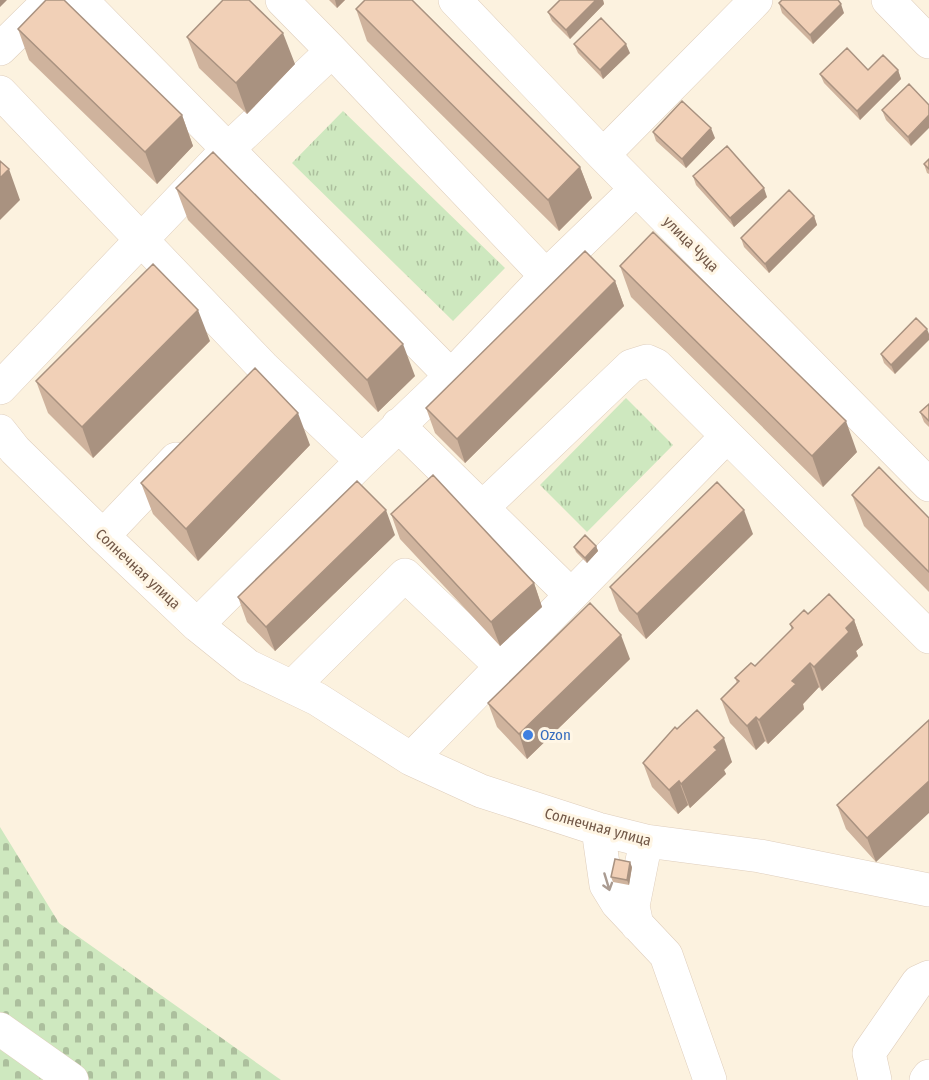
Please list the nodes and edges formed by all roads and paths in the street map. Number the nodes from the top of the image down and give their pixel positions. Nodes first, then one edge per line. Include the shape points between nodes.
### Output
1 (50, 0) edge
2 (81, 0) edge
3 (282, 0) edge
4 (455, 0) edge
5 (756, 0) edge
6 (888, 0) edge
7 (929, 42) edge
8 (0, 50) edge
9 (332, 51) junction
10 (0, 92) edge
11 (228, 149) junction
12 (603, 155) junction
13 (636, 189) junction
14 (142, 240) junction
15 (546, 276) junction
16 (263, 367) junction
17 (452, 376) junction
18 (0, 388) edge
19 (239, 392) edge
20 (398, 425) junction
21 (0, 430) edge
22 (199, 435) edge
23 (727, 436) junction
24 (362, 461) junction
25 (929, 485) edge
26 (482, 508) junction
27 (103, 536) junction
28 (571, 595) junction
29 (197, 625) junction
30 (929, 637) edge
31 (501, 666) junction
32 (293, 686) junction
33 (411, 759) junction
34 (598, 829) junction
35 (646, 841) junction
36 (929, 890) edge
37 (637, 925) junction
38 (929, 977) edge
39 (0, 1029) edge
40 (929, 1076) edge
41 (72, 1080) edge
42 (710, 1080) edge
43 (875, 1080) edge
44 (926, 1080) edge

1 - 8 street
2 - 11 street
3 - 9 street
4 - 12 street, улица Чуца
5 - 12 street
6 - 7 street
9 - 11 street
9 - 15 street
10 - 14 street
11 - 14 street
11 - 17 street
12 - 13 street, улица Чуца
13 - 15 street
13 - 25 street, улица Чуца
14 - 16 street
14 - 18 street
15 - 17 street
16 - 19 street
16 - 24 street
17 - 20 street
20 - 24 street
20 - 26 street
21 - 27 street, Солнечная улица via 15,450
22 - 27 street
23 - 26 street via 656,365 639,362
23 - 28 street
23 - 30 street
24 - 29 street
26 - 28 street
27 - 29 street, Солнечная улица
28 - 31 street
29 - 32 street, Солнечная улица via 248,666
31 - 32 street via 405,575
31 - 33 street
32 - 33 street, Солнечная улица
33 - 34 street, Солнечная улица via 481,791
34 - 35 street, Солнечная улица
34 -> 37 street via 606,885 616,903
35 - 36 street, Солнечная улица via 760,856
35 - 37 street via 633,906
37 - 42 street via 673,968
38 - 43 street via 918,982 868,1053
39 - 41 street
40 - 44 street

